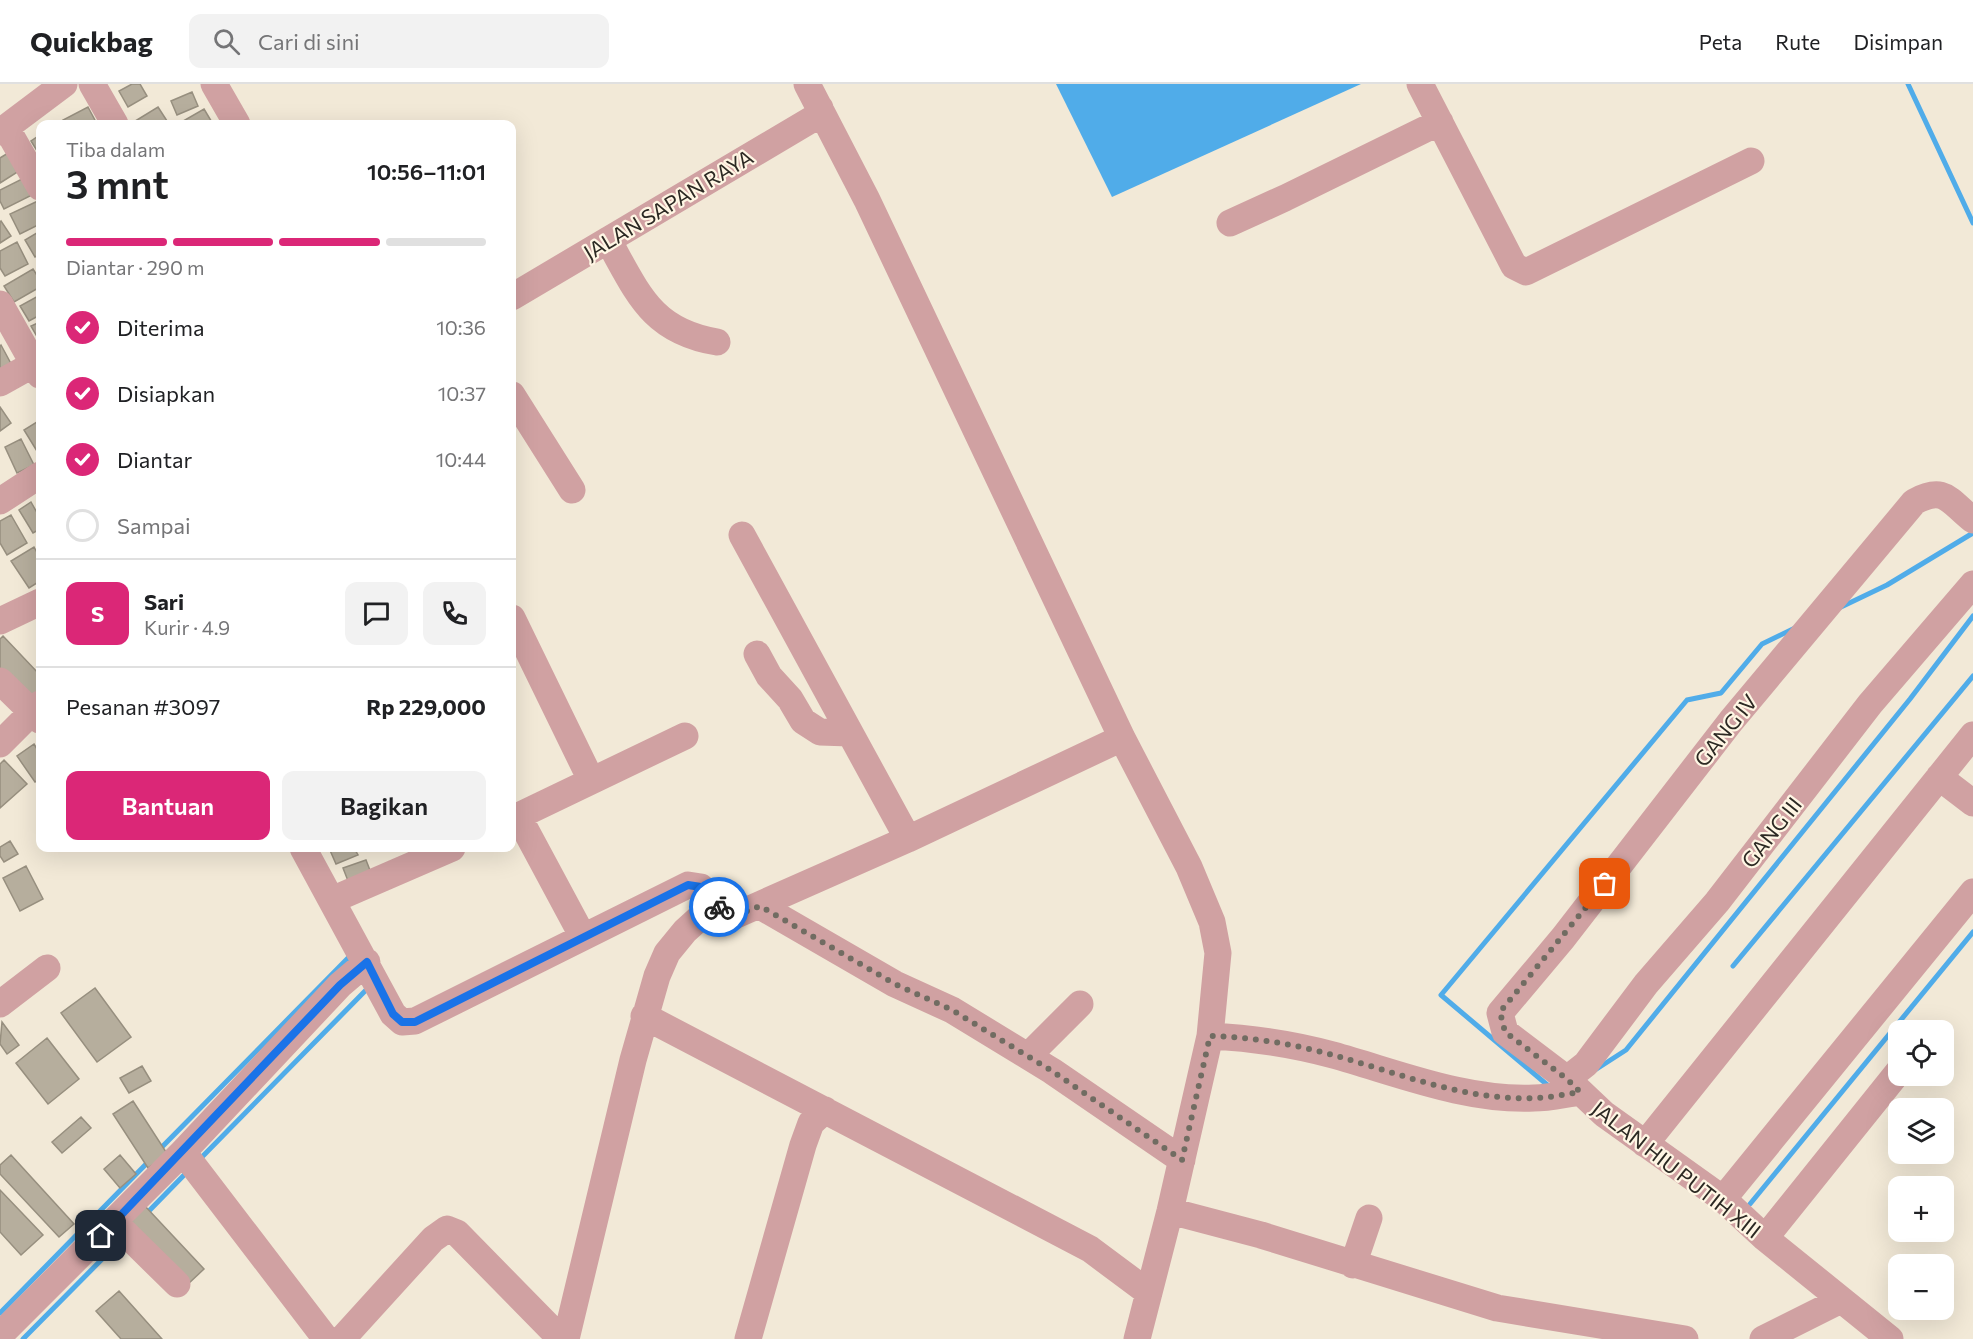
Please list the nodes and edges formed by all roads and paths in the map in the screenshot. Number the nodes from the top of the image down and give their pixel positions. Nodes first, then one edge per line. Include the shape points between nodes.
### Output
1 (64, 84) edge
2 (93, 84) edge
3 (214, 84) edge
4 (807, 84) edge
5 (1420, 84) edge
6 (820, 108) junction
7 (114, 120) edge
8 (235, 120) edge
9 (1440, 122) junction
10 (3, 131) edge
11 (1750, 161) dead end
12 (36, 181) edge
13 (1230, 222) dead end
14 (608, 240) junction
15 (516, 295) edge
16 (0, 304) edge
17 (717, 342) dead end
18 (36, 368) edge
19 (36, 370) edge
20 (0, 383) edge
21 (516, 401) edge
22 (36, 478) edge
23 (572, 490) dead end
24 (0, 501) edge
25 (1973, 520) edge
26 (742, 535) dead end
27 (1973, 584) edge
28 (36, 604) edge
29 (0, 621) edge
30 (516, 626) edge
31 (757, 654) dead end
32 (0, 681) edge
33 (36, 711) edge
34 (36, 713) edge
35 (850, 733) junction
36 (1973, 735) edge
37 (685, 736) dead end
38 (1122, 738) junction
39 (0, 744) edge
40 (1939, 777) junction
41 (591, 780) junction
42 (1973, 803) edge
43 (516, 818) edge
44 (516, 820) edge
45 (908, 839) junction
46 (305, 852) edge
47 (431, 852) edge
48 (415, 855) edge
49 (1973, 892) edge
50 (332, 900) junction
51 (716, 903) junction
52 (760, 906) junction
53 (583, 937) junction
54 (367, 962) junction
55 (47, 968) dead end
56 (0, 1004) edge
57 (1080, 1004) dead end
58 (644, 1016) junction
59 (1499, 1018) joint
60 (1210, 1036) junction
61 (1028, 1056) junction
62 (1574, 1085) junction
63 (1888, 1085) edge
64 (825, 1110) junction
65 (1645, 1144) junction
66 (183, 1152) junction
67 (1182, 1160) junction
68 (1723, 1199) junction
69 (1170, 1211) junction
70 (1369, 1218) dead end
71 (114, 1222) junction
72 (1765, 1238) junction
73 (1353, 1265) junction
74 (177, 1284) dead end
75 (1149, 1293) junction
76 (1841, 1300) junction
77 (0, 1335) edge
78 (326, 1339) edge
79 (342, 1339) edge
80 (563, 1339) edge
81 (748, 1339) edge
82 (1137, 1339) edge
83 (1685, 1339) edge
84 (1763, 1339) edge
85 (1890, 1339) edge

1 - 10 street
2 - 7 street
3 - 8 street
4 - 6 street
5 - 9 street
6 - 14 street, JALAN SAPAN RAYA via 806,123
6 - 38 street
9 - 11 street via 1514,266 1526,272
9 - 13 street
10 - 12 street
14 - 15 street, JALAN SAPAN RAYA
14 - 17 street via 637,291 658,318 698,339
16 - 18 street
19 - 20 street
21 - 23 street
22 - 24 street
25 - 59 street, GANG IV via 1941,494 1930,494 1914,502 1731,721
26 - 35 street
27 - 62 street, GANG III via 1870,704 1717,902 1646,984
28 - 29 street
30 - 41 street
31 - 35 street via 803,721 820,732
32 - 33 street
34 - 39 street
35 - 45 street
36 - 40 street
37 - 41 street
38 - 45 street
38 - 60 street via 1189,867 1212,922 1218,953
40 - 42 street
40 - 65 street
41 - 43 street
44 - 53 street
45 - 52 street
46 - 50 street
47 - 48 street
48 - 50 street
49 - 68 street
50 - 54 street
51 - 52 street via 723,913 734,916
51 - 53 street via 701,887 688,885
51 - 58 street via 667,953
52 - 61 street via 895,984 952,1010
53 - 54 street via 415,1022 402,1022 393,1014
54 - 66 street via 340,985
55 - 56 street
57 - 61 street
58 - 64 street
58 - 80 street
59 - 62 street, JALAN HIU PUTIH XIII via 1505,1032
60 - 62 street via 1238,1037 1330,1054 1426,1083 1485,1094 1535,1098
60 - 67 street
61 - 67 street
62 - 65 street, JALAN HIU PUTIH XIII via 1604,1114
63 - 72 street
64 - 75 street via 1090,1249
64 - 81 street via 811,1123 803,1144
65 - 68 street, JALAN HIU PUTIH XIII
66 - 71 street
66 - 78 street
67 - 69 street
68 - 72 street, JALAN HIU PUTIH XIII
69 - 73 street
69 - 75 street
70 - 73 street
71 - 74 street
71 - 77 street
72 - 76 street, JALAN HIU PUTIH XIII
73 - 83 street via 1497,1308
75 - 82 street
76 - 84 street
76 - 85 street, JALAN HIU PUTIH XIII
79 - 80 street via 433,1239 447,1229 457,1233

